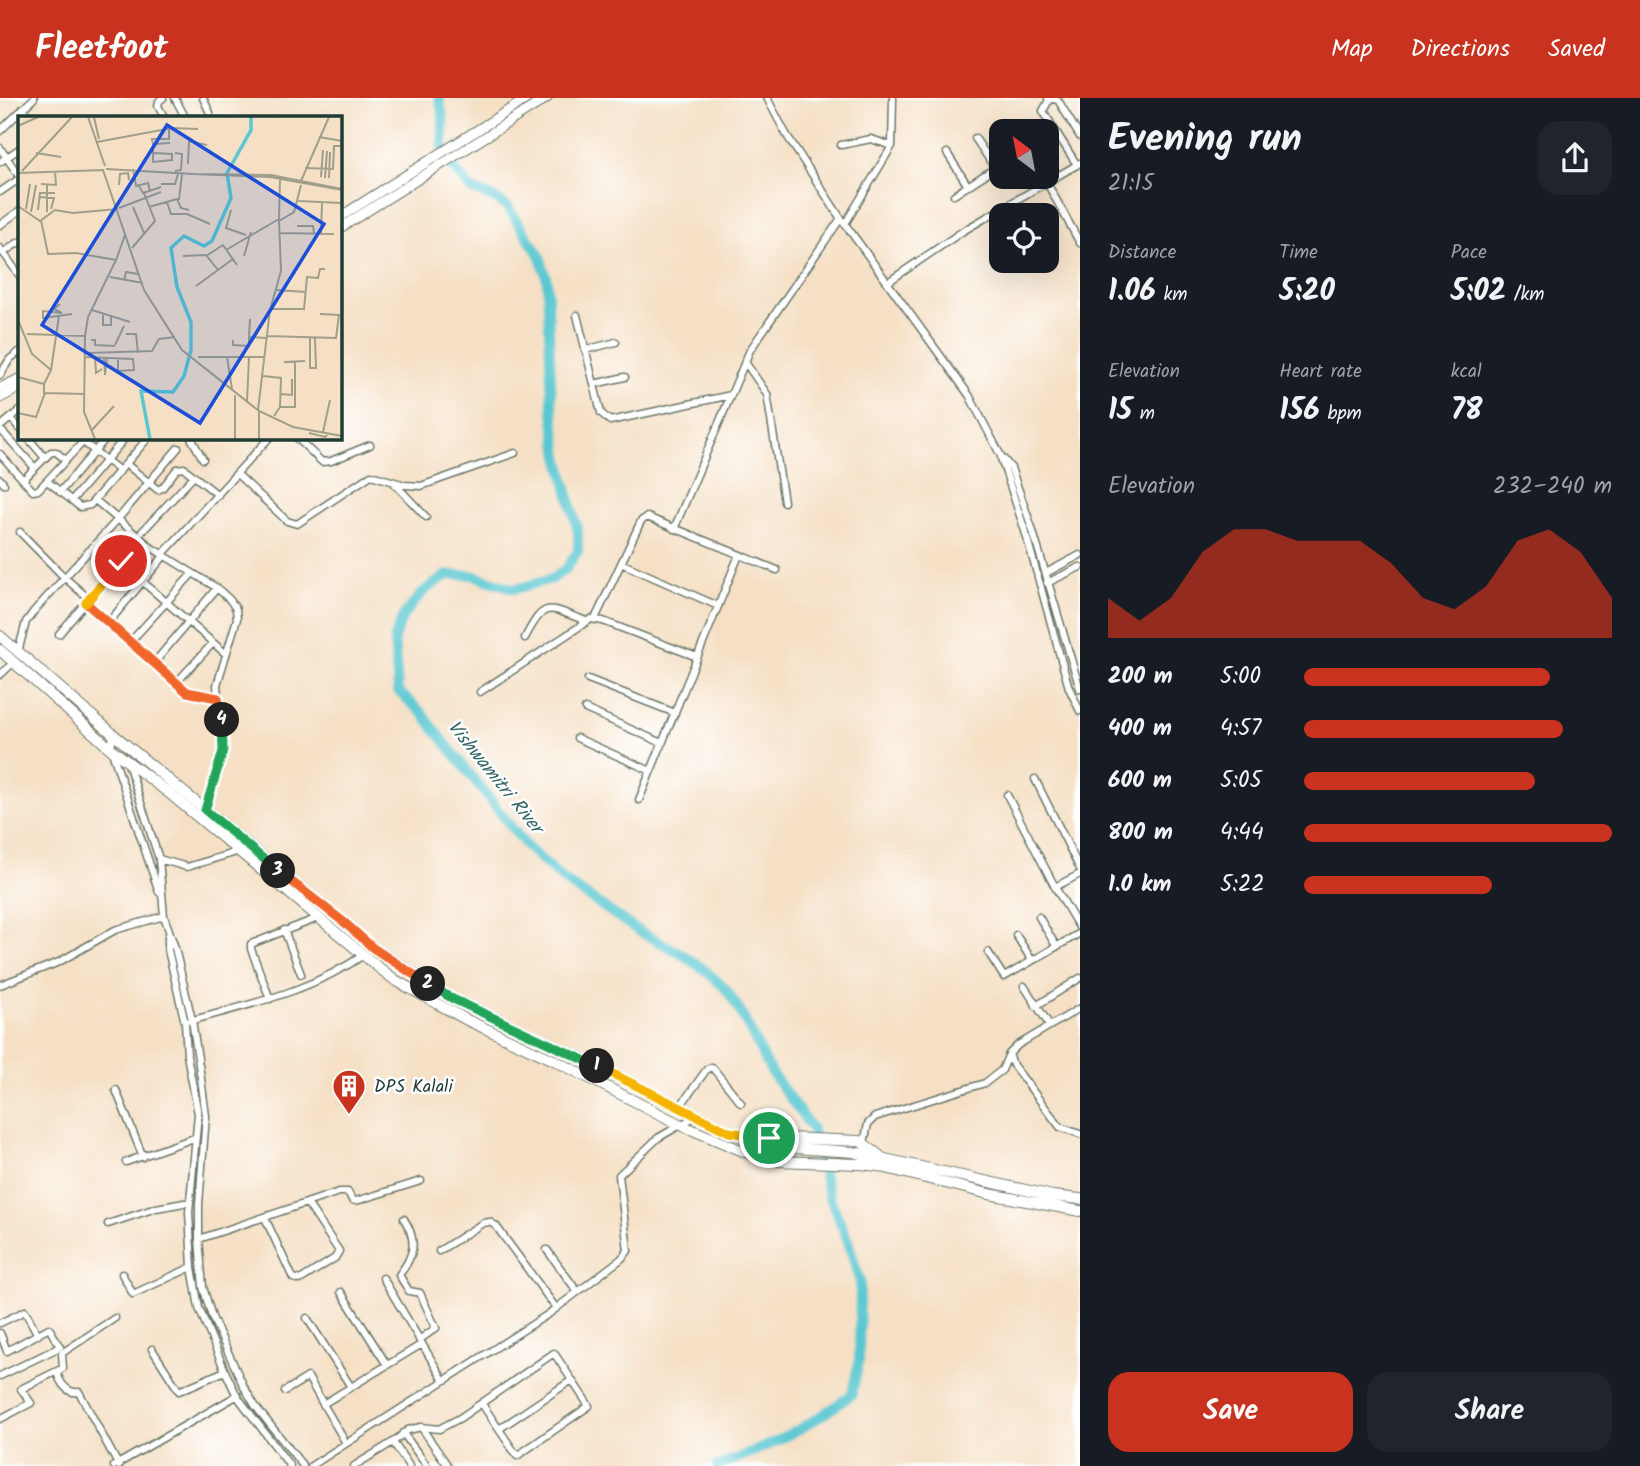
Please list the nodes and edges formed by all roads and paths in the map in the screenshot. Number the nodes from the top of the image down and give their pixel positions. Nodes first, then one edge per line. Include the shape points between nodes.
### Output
1 (34, 98) edge
2 (163, 98) edge
3 (175, 98) edge
4 (203, 98) edge
5 (528, 98) edge
6 (547, 98) edge
7 (767, 98) edge
8 (893, 98) edge
9 (1048, 99) edge
10 (23, 108) junction
11 (210, 113) dead end
12 (28, 116) edge
13 (164, 116) edge
14 (184, 116) edge
15 (0, 131) edge
16 (1080, 137) edge
17 (975, 138) dead end
18 (841, 145) dead end
19 (892, 146) junction
20 (0, 148) edge
21 (18, 150) edge
22 (947, 153) dead end
23 (989, 155) edge
24 (3, 160) edge
25 (1078, 164) edge
26 (989, 172) edge
27 (1059, 175) edge
28 (18, 177) edge
29 (18, 179) edge
30 (968, 186) junction
31 (1036, 189) edge
32 (1049, 189) edge
33 (0, 192) edge
34 (954, 195) dead end
35 (18, 212) edge
36 (341, 216) edge
37 (843, 221) junction
38 (0, 225) edge
39 (341, 227) edge
40 (18, 243) edge
41 (1080, 243) edge
42 (2, 251) edge
43 (18, 273) edge
44 (888, 282) junction
45 (577, 315) dead end
46 (615, 342) dead end
47 (586, 350) junction
48 (18, 353) edge
49 (745, 362) junction
50 (0, 375) edge
51 (625, 377) dead end
52 (18, 379) edge
53 (594, 384) junction
54 (0, 388) edge
55 (18, 389) edge
56 (731, 395) junction
57 (0, 398) edge
58 (18, 412) edge
59 (11, 418) junction
60 (18, 427) edge
61 (0, 428) edge
62 (29, 439) edge
63 (105, 439) edge
64 (124, 439) edge
65 (147, 439) edge
66 (192, 439) edge
67 (267, 439) edge
68 (298, 439) edge
69 (370, 445) dead end
70 (177, 448) dead end
71 (95, 450) junction
72 (515, 453) dead end
73 (0, 454) edge
74 (1001, 456) junction
75 (45, 458) junction
76 (107, 459) junction
77 (204, 459) dead end
78 (66, 460) junction
79 (126, 464) junction
80 (35, 468) junction
81 (120, 471) junction
82 (237, 474) junction
83 (194, 476) junction
84 (23, 480) junction
85 (47, 481) junction
86 (148, 482) junction
87 (393, 482) junction
88 (60, 492) junction
89 (218, 495) junction
90 (72, 500) junction
91 (95, 500) junction
92 (784, 502) dead end
93 (426, 517) dead end
94 (118, 519) junction
95 (674, 529) junction
96 (20, 532) dead end
97 (138, 536) junction
98 (739, 555) junction
99 (1080, 555) edge
100 (163, 556) junction
101 (121, 561) dead end
102 (623, 564) junction
103 (1080, 567) edge
104 (777, 570) dead end
105 (192, 573) junction
106 (1046, 573) junction
107 (64, 577) junction
108 (143, 582) junction
109 (1048, 583) junction
110 (1040, 586) junction
111 (217, 589) junction
112 (88, 601) junction
113 (166, 602) junction
114 (718, 606) junction
115 (595, 620) junction
116 (586, 621) junction
117 (109, 622) junction
118 (189, 622) junction
119 (59, 634) dead end
120 (0, 636) edge
121 (525, 638) dead end
122 (131, 641) junction
123 (213, 643) junction
124 (0, 650) edge
125 (226, 654) junction
126 (18, 656) junction
127 (697, 657) junction
128 (154, 663) junction
129 (0, 675) edge
130 (588, 679) dead end
131 (176, 683) junction
132 (1079, 684) edge
133 (1069, 688) junction
134 (480, 692) dead end
135 (218, 698) junction
136 (585, 709) dead end
137 (1080, 711) edge
138 (674, 713) junction
139 (113, 734) junction
140 (577, 738) dead end
141 (662, 743) junction
142 (111, 749) junction
143 (128, 762) junction
144 (651, 771) junction
145 (1035, 779) dead end
146 (1007, 794) dead end
147 (639, 800) dead end
148 (205, 810) junction
149 (244, 849) junction
150 (159, 859) junction
151 (1080, 869) edge
152 (1080, 874) edge
153 (1055, 887) junction
154 (162, 900) junction
155 (1080, 908) edge
156 (1071, 914) junction
157 (164, 916) junction
158 (1039, 917) dead end
159 (317, 918) junction
160 (284, 930) junction
161 (1080, 931) edge
162 (1016, 935) dead end
163 (1056, 946) junction
164 (373, 948) junction
165 (988, 951) dead end
166 (363, 954) junction
167 (1031, 959) junction
168 (301, 974) dead end
169 (1080, 978) edge
170 (0, 985) edge
171 (1024, 986) dead end
172 (270, 999) junction
173 (1037, 1006) junction
174 (1080, 1009) edge
175 (188, 1021) junction
176 (1049, 1027) junction
177 (1009, 1055) junction
178 (116, 1090) dead end
179 (741, 1103) dead end
180 (679, 1108) junction
181 (696, 1116) junction
182 (681, 1125) junction
183 (1080, 1134) edge
184 (194, 1138) junction
185 (858, 1145) junction
186 (143, 1157) junction
187 (126, 1162) dead end
188 (421, 1181) dead end
189 (1080, 1199) edge
190 (189, 1202) junction
191 (307, 1203) junction
192 (198, 1204) junction
193 (1080, 1211) edge
194 (265, 1218) junction
195 (404, 1219) dead end
196 (108, 1224) dead end
197 (199, 1239) junction
198 (547, 1250) dead end
199 (439, 1251) dead end
200 (192, 1267) junction
201 (122, 1274) dead end
202 (383, 1278) dead end
203 (577, 1291) junction
204 (341, 1292) dead end
205 (556, 1308) junction
206 (115, 1318) dead end
207 (307, 1318) dead end
208 (0, 1323) edge
209 (0, 1333) edge
210 (38, 1335) junction
211 (420, 1342) junction
212 (152, 1349) dead end
213 (61, 1350) junction
214 (387, 1365) junction
215 (57, 1371) junction
216 (225, 1371) junction
217 (0, 1376) edge
218 (572, 1380) junction
219 (444, 1381) junction
220 (351, 1387) junction
221 (247, 1391) junction
222 (285, 1391) dead end
223 (237, 1396) junction
224 (323, 1404) junction
225 (482, 1404) junction
226 (0, 1419) edge
227 (421, 1427) junction
228 (499, 1429) junction
229 (403, 1433) junction
230 (393, 1442) junction
231 (346, 1443) junction
232 (363, 1463) edge
233 (117, 1466) edge
234 (290, 1466) edge
235 (303, 1466) edge
236 (311, 1466) edge
237 (354, 1466) edge
238 (409, 1466) edge
239 (427, 1466) edge
240 (448, 1466) edge

1 - 10 street
2 - 13 street via 158,103
3 - 14 street
4 - 11 street
5 - 36 street
6 - 39 street
7 - 37 street
8 - 19 street
9 - 16 street via 1058,100
9 - 25 street via 1043,111
10 - 12 street
10 - 15 street
17 - 23 street
18 - 19 street via 871,139
19 - 37 street
20 - 24 street
21 - 24 street
22 - 30 street
24 - 28 street
25 - 27 street
26 - 30 street
29 - 33 street
30 - 34 street
31 - 44 street
32 - 41 street
35 - 38 street
37 - 44 street
37 - 49 street
40 - 42 street
42 - 43 street
44 - 74 street via 969,395
45 - 47 street
46 - 47 street
47 - 53 street
48 - 50 street
49 - 56 street
49 - 92 street via 767,394
51 - 53 street
52 - 54 street
53 - 56 street via 601,413 610,421
55 - 57 street
56 - 95 street
58 - 59 street
59 - 60 street
59 - 61 street
61 - 80 street
62 - 75 street
63 - 71 street
64 - 76 street
65 - 79 street
66 - 77 street
67 - 82 street
68 - 69 street via 322,462
70 - 86 street
71 - 76 street
71 - 78 street via 83,442
71 - 88 street
72 - 87 street via 421,486
73 - 84 street
74 - 106 street via 1014,474
74 - 110 street
75 - 78 street via 54,451
75 - 80 street
76 - 81 street
76 - 90 street
78 - 85 street
79 - 81 street
79 - 86 street
80 - 84 street
81 - 91 street
82 - 87 street via 292,524 301,523 371,475
82 - 89 street
83 - 86 street via 180,467 160,489
83 - 89 street
83 - 97 street
84 - 85 street via 36,491
85 - 88 street
86 - 94 street
87 - 93 street
88 - 90 street
89 - 100 street
90 - 91 street via 85,507
91 - 94 street
94 - 97 street
94 - 107 street
95 - 98 street
95 - 102 street via 647,517 641,521
96 - 107 street
97 - 100 street
98 - 104 street
98 - 114 street
99 - 106 street
100 - 105 street
100 - 108 street
101 - 112 street
102 - 114 street
102 - 115 street
103 - 109 street
105 - 111 street
105 - 113 street
106 - 109 street
107 - 112 street
107 - 126 street via 26,622
108 - 113 street
108 - 117 street
109 - 110 street
109 - 132 street
110 - 133 street
111 - 118 street
111 - 125 street via 236,609
112 - 117 street
112 - 119 street
113 - 118 street
113 - 122 street
114 - 127 street
115 - 116 street
115 - 127 street
116 - 121 street via 553,609 544,611 537,614
116 - 134 street
117 - 122 street
118 - 123 street
118 - 128 street
120 - 126 main road
122 - 128 street
123 - 125 street
123 - 131 street
124 - 126 main road
125 - 135 street
126 - 129 street
126 - 139 main road
126 - 142 main road
127 - 138 street
128 - 131 street
130 - 138 street
131 - 135 street via 187,692
132 - 133 street
133 - 137 street
135 - 148 street via 223,751
136 - 141 street
138 - 141 street
139 - 142 street
139 - 148 main road
140 - 144 street
141 - 144 street
142 - 143 main road
142 - 154 street
143 - 149 main road
143 - 150 street
144 - 147 street
145 - 151 street
146 - 153 street
148 - 149 main road
149 - 150 street via 187,867
149 - 159 main road
149 - 164 main road
150 - 154 street
152 - 153 street
153 - 156 street
154 - 157 street
155 - 156 street
156 - 161 street
157 - 170 street via 115,930 59,962
157 - 175 street via 168,950
158 - 163 street
159 - 160 street
159 - 166 main road
160 - 168 street
160 - 172 street via 250,946
161 - 163 street
162 - 167 street
163 - 167 street
164 - 166 street
164 - 180 main road via 453,999
165 - 167 street via 1004,976
166 - 172 street via 317,981
166 - 182 main road via 395,980 467,1020
169 - 173 street
171 - 173 street
172 - 175 street
173 - 176 street
174 - 176 street
175 - 184 street via 187,1055 198,1114
175 - 192 street via 206,1116
176 - 177 street
177 - 183 street via 1060,1126
177 - 185 street via 1002,1070 985,1083 875,1117
178 - 186 street
179 - 180 street via 712,1067
180 - 181 main road
181 - 182 street
181 - 185 main road via 729,1132 781,1143
182 - 193 main road via 777,1161 860,1164
182 - 203 street via 658,1138 619,1175 628,1251
184 - 186 street
184 - 190 street
185 - 189 main road via 883,1158
186 - 187 street
188 - 191 street via 356,1201 345,1191
190 - 192 street
190 - 196 street
190 - 200 street
191 - 194 street
191 - 194 street via 339,1251 300,1280 293,1278
192 - 197 street
194 - 197 street
195 - 211 street via 413,1247 411,1259 399,1275 409,1292 420,1293 436,1328
197 - 221 street via 208,1307
198 - 203 street
199 - 205 street via 490,1222
200 - 201 street via 134,1294
200 - 216 street via 201,1314
202 - 211 street
203 - 205 street
204 - 214 street
205 - 219 street
206 - 213 street
207 - 220 street
208 - 210 street via 24,1311
209 - 210 street via 7,1351
210 - 213 street via 49,1328
211 - 214 street
211 - 219 street
212 - 216 street via 179,1391
213 - 215 street via 63,1368
213 - 217 street
214 - 220 street
215 - 226 street via 21,1389 31,1403
215 - 233 street via 59,1382 69,1391 79,1392
216 - 223 street
218 - 225 street via 555,1353
218 - 228 street
218 - 228 street via 589,1406 517,1456
219 - 231 street
220 - 224 street
221 - 223 street
221 - 235 street
222 - 224 street via 308,1377
223 - 233 street
223 - 234 street
224 - 231 street
225 - 227 street via 439,1429
225 - 228 street
227 - 229 street
227 - 240 street
229 - 230 street
229 - 239 street
230 - 232 street
230 - 238 street
231 - 236 street
232 - 237 street

